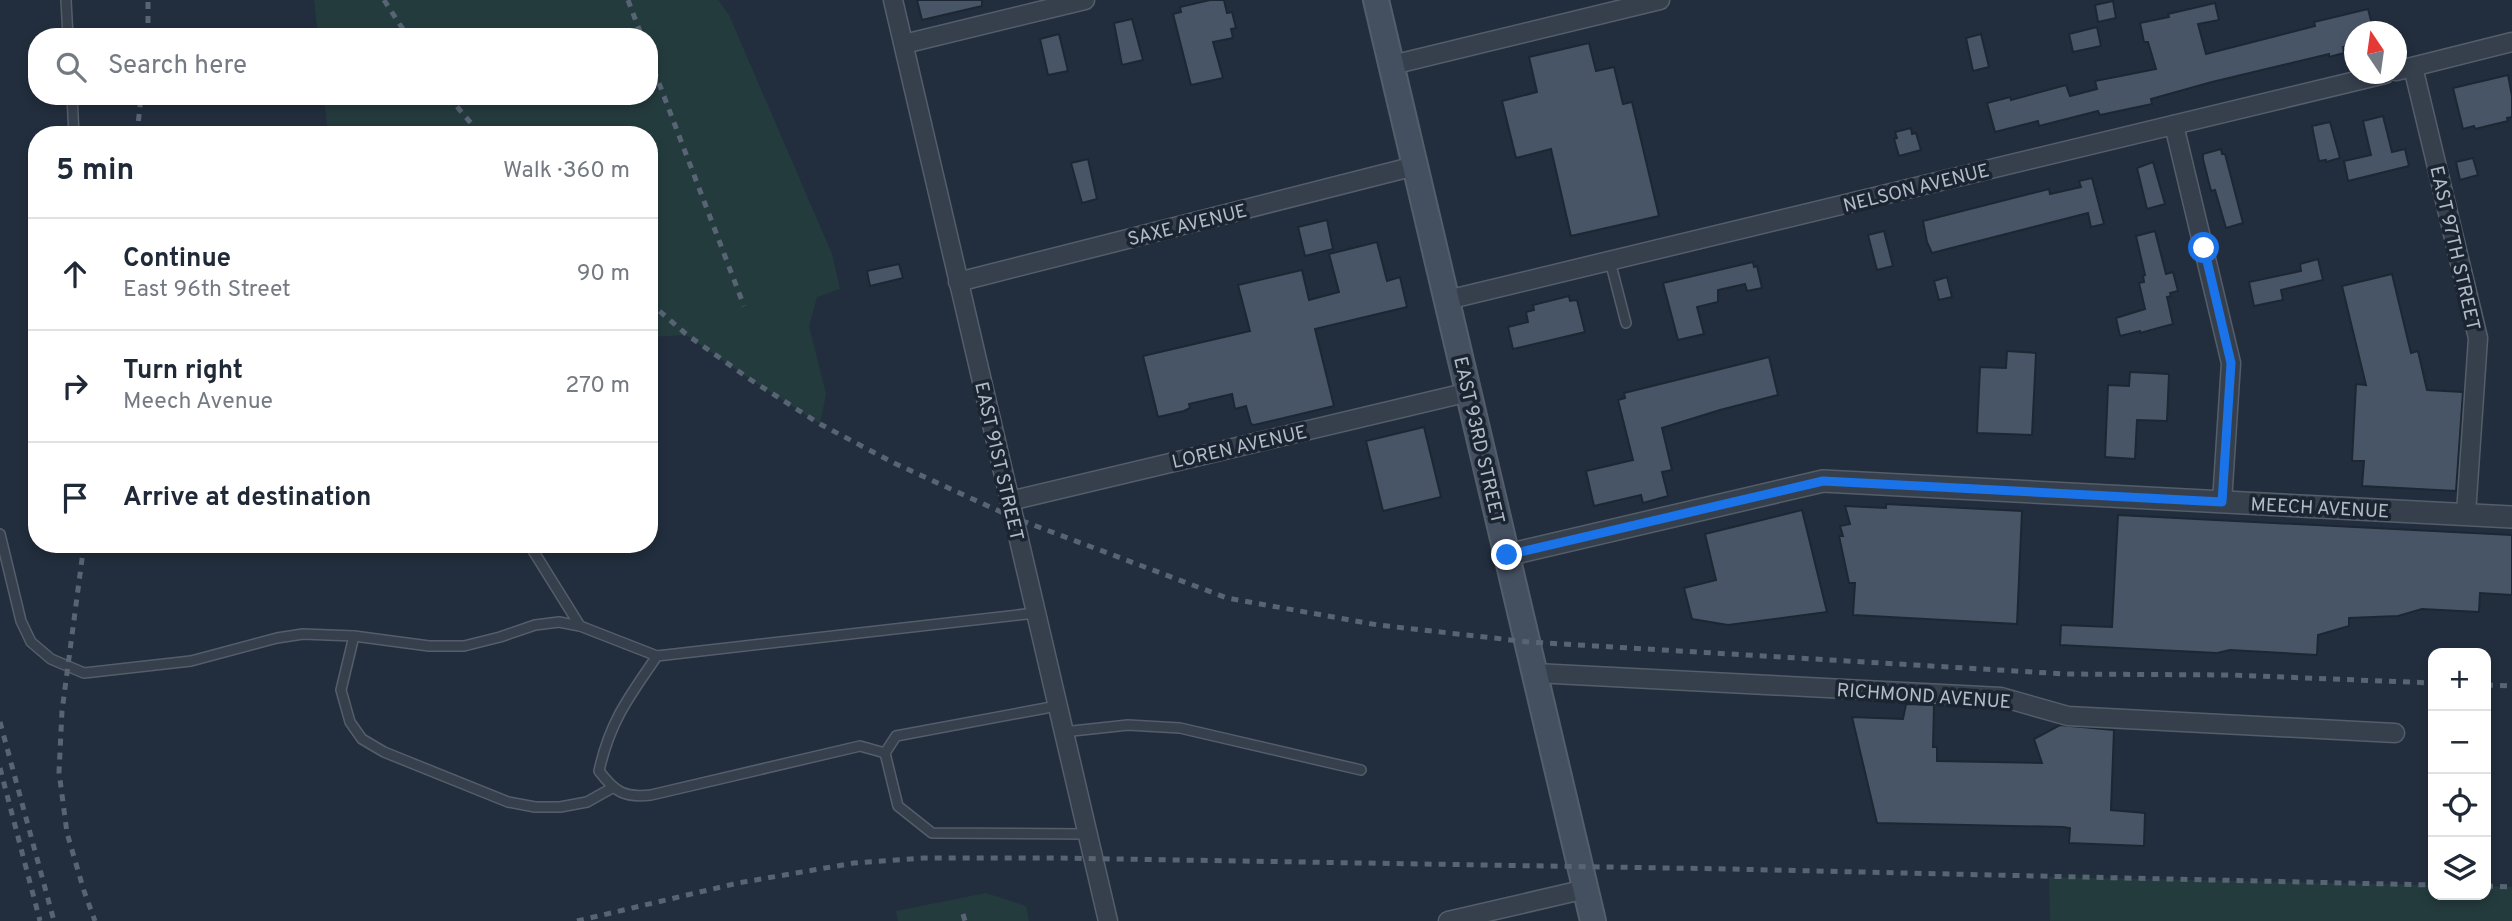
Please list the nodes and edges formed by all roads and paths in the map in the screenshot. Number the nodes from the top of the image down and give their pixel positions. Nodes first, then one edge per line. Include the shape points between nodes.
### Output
1 (66, 0) edge
2 (893, 0) edge
3 (1085, 0) edge
4 (1376, 0) edge
5 (1660, 0) edge
6 (68, 28) edge
7 (2512, 42) edge
8 (904, 44) junction
9 (1392, 65) junction
10 (2407, 68) edge
11 (2407, 76) edge
12 (2344, 84) edge
13 (72, 105) edge
14 (2174, 125) junction
15 (74, 126) edge
16 (1415, 166) junction
17 (1610, 261) junction
18 (958, 282) junction
19 (1447, 300) junction
20 (1626, 323) dead end
21 (1469, 392) junction
22 (1010, 501) junction
23 (2222, 502) junction
24 (2466, 514) junction
25 (2512, 517) edge
26 (0, 534) edge
27 (535, 553) edge
28 (1507, 555) junction
29 (1035, 613) junction
30 (580, 626) junction
31 (355, 636) junction
32 (657, 656) junction
33 (1535, 673) junction
34 (1057, 706) junction
35 (1063, 732) junction
36 (2395, 733) dead end
37 (886, 753) junction
38 (1361, 770) dead end
39 (612, 788) junction
40 (1087, 834) junction
41 (1586, 888) junction
42 (1453, 920) edge
43 (1108, 921) edge
44 (1593, 921) edge

1 - 6 lane
2 - 8 street, EAST 91ST STREET
3 - 8 street
4 - 9 main road, EAST 93RD STREET
5 - 9 street
7 - 10 street
8 - 18 street, EAST 91ST STREET
9 - 16 main road, EAST 93RD STREET
11 - 24 street, EAST 97TH STREET via 2477,338
12 - 14 street, NELSON AVENUE
13 - 15 lane
14 - 17 street, NELSON AVENUE
14 - 23 street via 2231,363
16 - 18 street, SAXE AVENUE
16 - 19 main road, EAST 93RD STREET
17 - 19 street, NELSON AVENUE
17 - 20 lane
18 - 22 street, EAST 91ST STREET
19 - 21 main road, EAST 93RD STREET
21 - 22 street, LOREN AVENUE
21 - 28 main road, EAST 93RD STREET
22 - 29 street, EAST 91ST STREET
23 - 24 street, MEECH AVENUE
23 - 28 street, MEECH AVENUE via 1823,481
24 - 25 street, MEECH AVENUE
26 - 31 lane via 21,621 31,642 51,659 84,673 191,661 303,634
27 - 30 lane
28 - 33 main road, EAST 93RD STREET
29 - 32 lane
29 - 34 street, EAST 91ST STREET
30 - 31 lane via 559,622 535,625 464,646
30 - 32 lane
31 - 39 lane via 341,690 350,722 362,739 508,802 560,807 587,802
32 - 39 lane via 622,706 606,740 599,771
33 - 36 street, RICHMOND AVENUE via 2001,696 2068,716
33 - 41 main road, EAST 93RD STREET
34 - 35 street, EAST 91ST STREET
34 - 37 lane via 896,736
35 - 38 lane via 1128,725 1180,728
35 - 40 street, EAST 91ST STREET
37 - 39 lane via 860,746 651,795 633,797
37 - 40 lane via 898,806 932,833
40 - 43 street, EAST 91ST STREET
41 - 42 street
41 - 44 main road, EAST 93RD STREET

